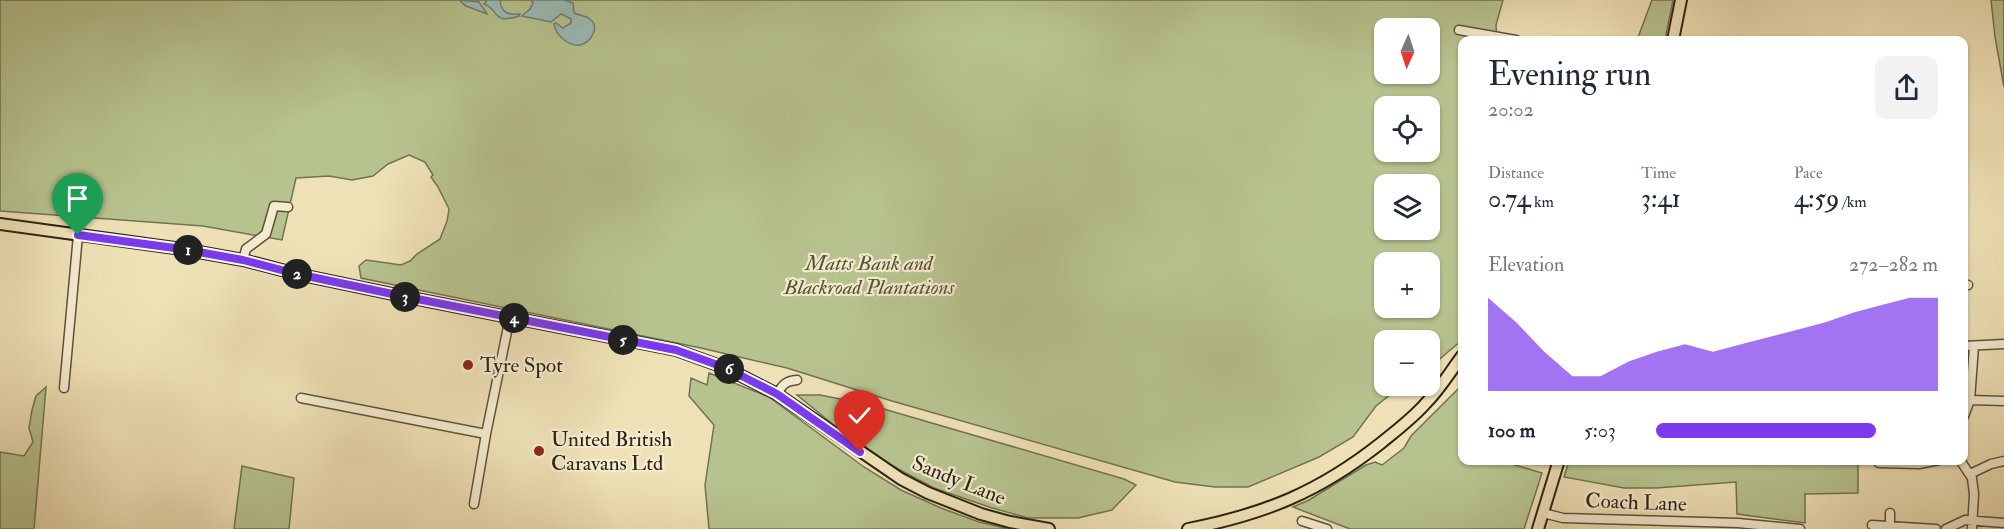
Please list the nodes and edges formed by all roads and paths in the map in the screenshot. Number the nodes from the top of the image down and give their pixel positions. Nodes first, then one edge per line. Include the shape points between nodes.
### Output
1 (1681, 0) edge
2 (1459, 30) dead end
3 (1493, 36) edge
4 (1674, 36) edge
5 (288, 207) dead end
6 (0, 224) edge
7 (78, 235) junction
8 (243, 260) junction
9 (510, 317) junction
10 (2004, 344) edge
11 (1968, 346) edge
12 (1974, 346) junction
13 (1458, 361) edge
14 (1458, 372) edge
15 (1968, 377) edge
16 (797, 380) dead end
17 (1440, 386) edge
18 (64, 387) dead end
19 (1440, 388) edge
20 (1968, 388) edge
21 (777, 394) junction
22 (1432, 396) edge
23 (301, 398) dead end
24 (1970, 400) junction
25 (2004, 401) edge
26 (1968, 405) edge
27 (486, 434) junction
28 (2004, 461) edge
29 (1557, 465) edge
30 (1964, 465) edge
31 (1970, 474) junction
32 (474, 504) dead end
33 (1543, 513) junction
34 (1890, 513) dead end
35 (1302, 521) dead end
36 (2004, 523) edge
37 (1872, 525) dead end
38 (1972, 525) edge
39 (1890, 526) junction
40 (1048, 529) edge
41 (1188, 529) edge
42 (1327, 529) edge
43 (1538, 529) edge
44 (1800, 529) edge
45 (1936, 529) edge
46 (1946, 529) edge

1 - 4 main road
2 - 3 street
5 - 8 street via 274,206 266,234 246,249
6 - 7 main road, Sandy Lane
7 - 8 main road, Sandy Lane
7 - 18 street
8 - 9 main road, Sandy Lane
9 - 21 main road, Sandy Lane via 676,350 726,368
9 - 27 street
10 - 12 street
11 - 12 street
12 - 15 street
13 - 17 main road
14 - 19 main road
16 - 21 street via 782,384
20 - 24 street
21 - 40 main road, Sandy Lane via 928,493 981,514
22 - 41 main road via 1407,423 1315,488 1259,511
23 - 27 street
24 - 25 street
24 - 26 street
27 - 32 street
28 - 31 street
29 - 33 main road
30 - 31 street
31 - 38 street via 1974,494
33 - 43 main road
33 - 44 street, Coach Lane via 1563,518 1738,523
34 - 39 street
35 - 42 street
36 - 38 street
37 - 39 street
38 - 46 street via 1965,520
39 - 45 street

